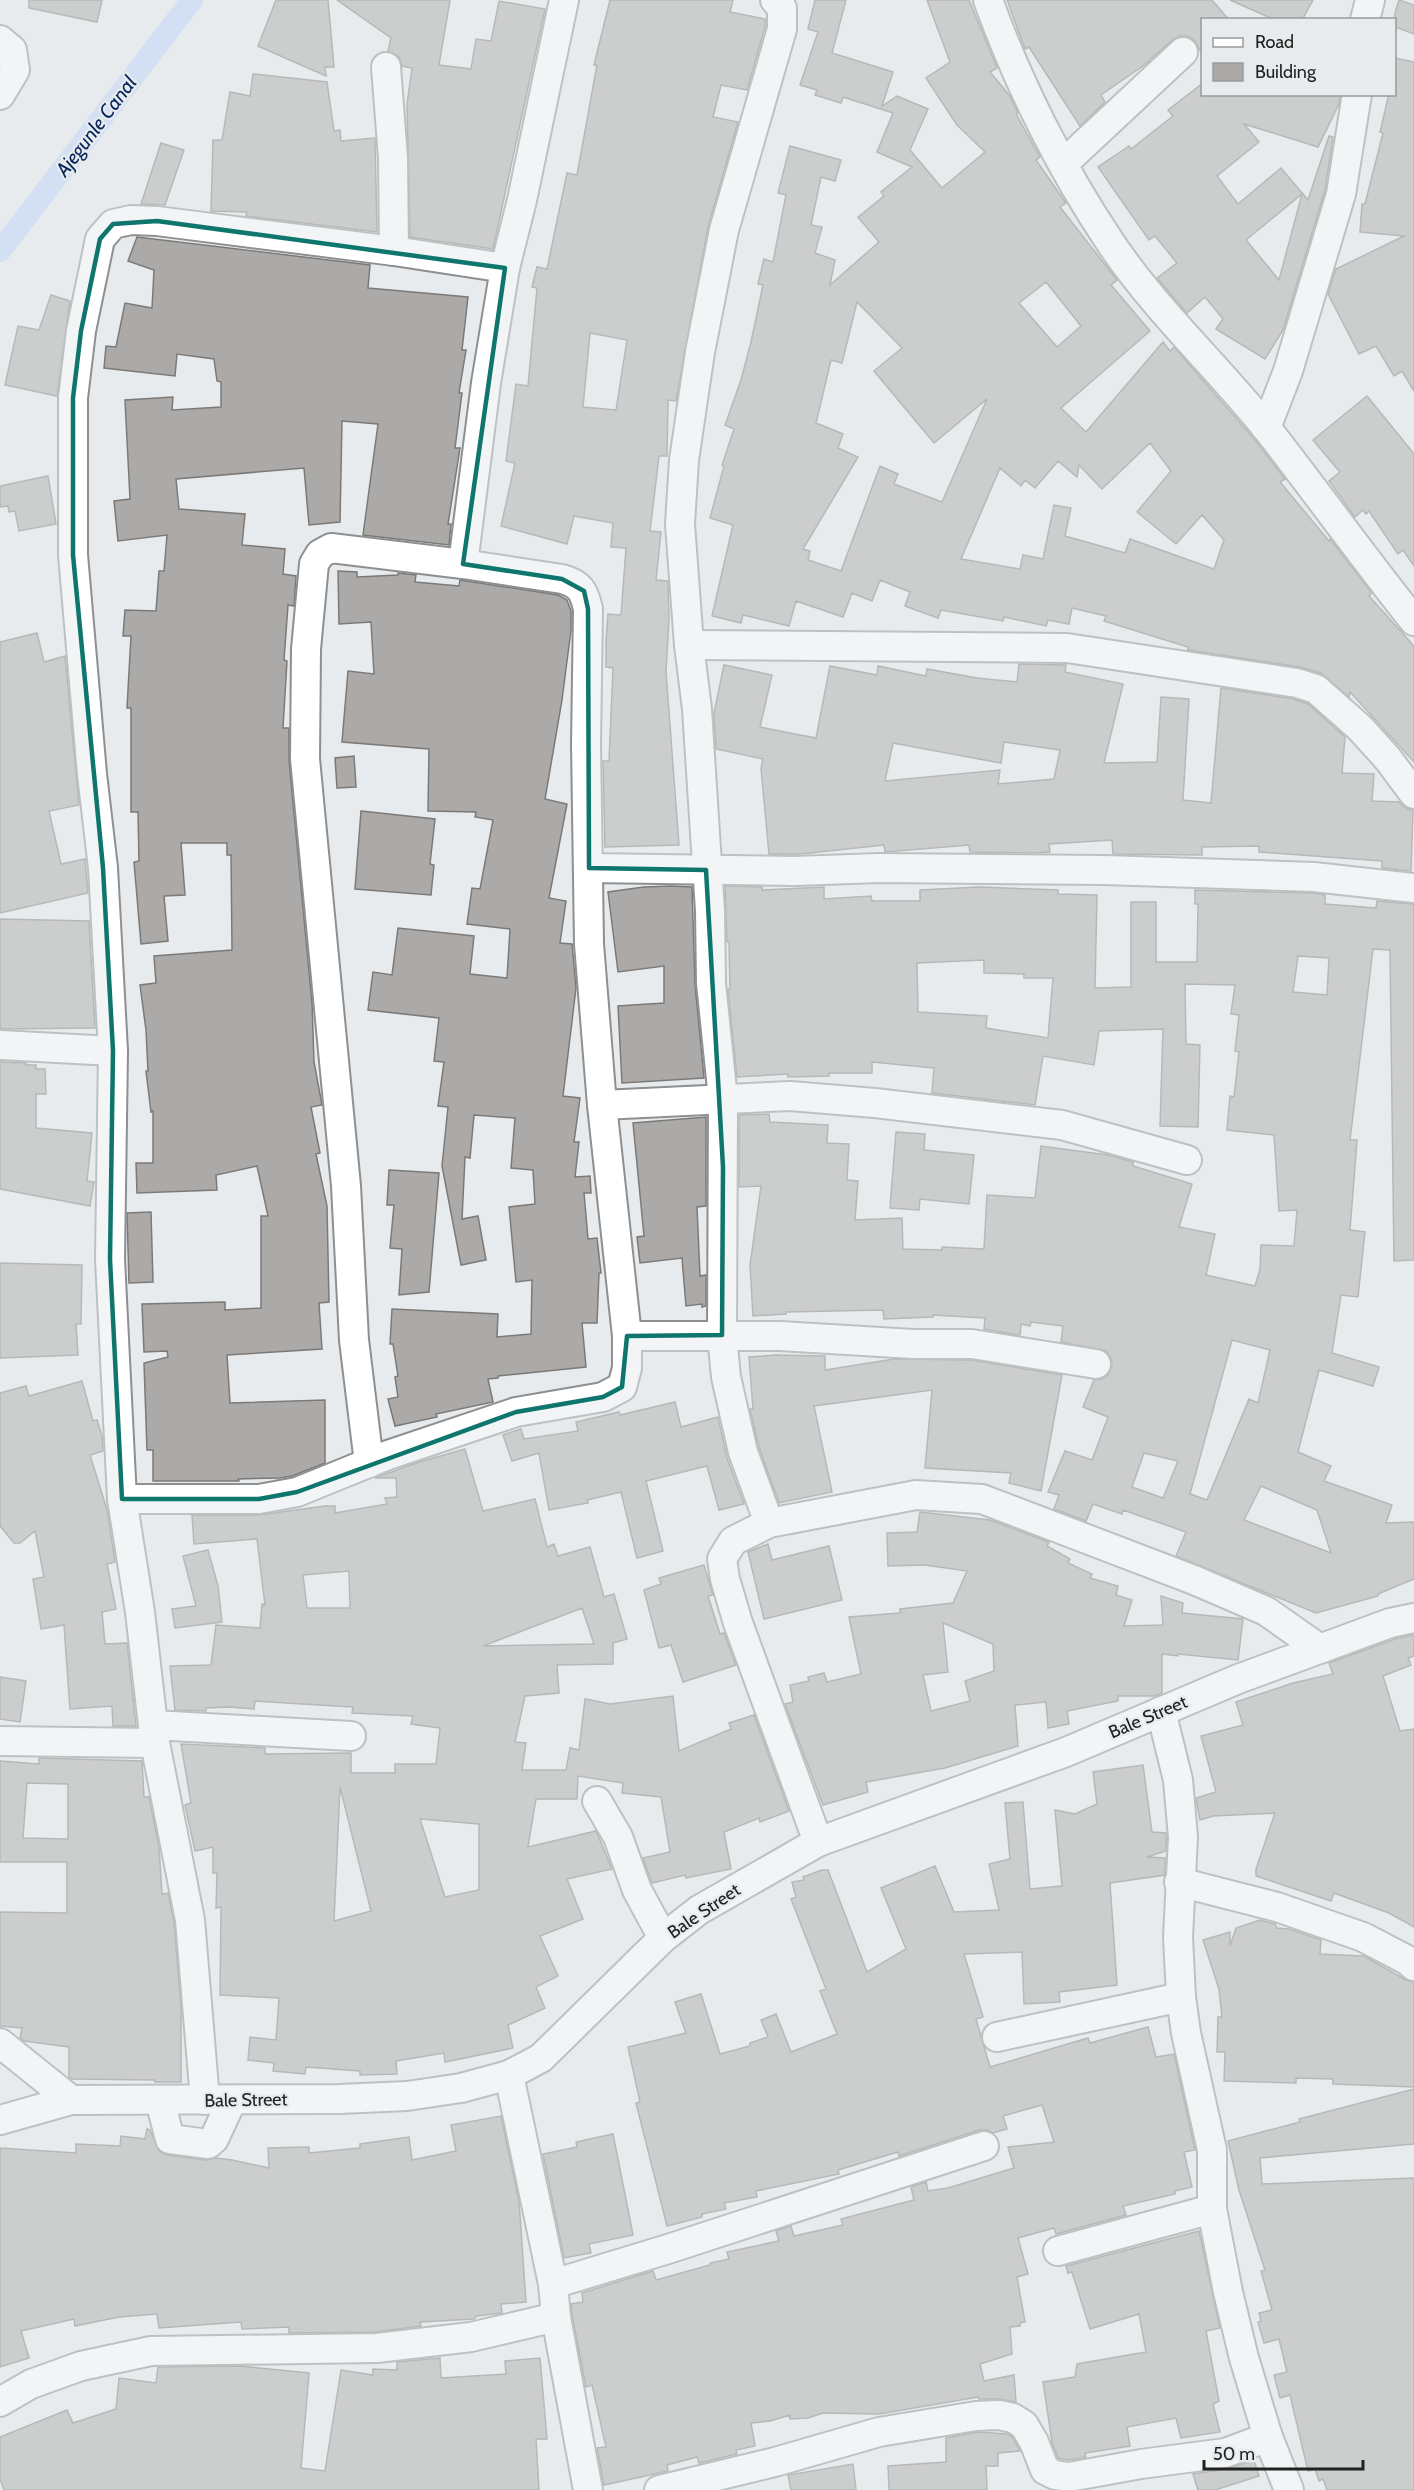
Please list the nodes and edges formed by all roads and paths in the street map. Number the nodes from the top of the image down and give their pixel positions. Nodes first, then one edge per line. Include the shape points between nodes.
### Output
1 (564, 0) edge
2 (775, 0) edge
3 (988, 0) edge
4 (1370, 0) edge
5 (1366, 18) edge
6 (0, 40) edge
7 (1183, 52) dead end
8 (386, 67) dead end
9 (0, 95) edge
10 (1357, 96) edge
11 (1064, 163) junction
12 (394, 251) junction
13 (505, 268) junction
14 (1266, 428) junction
15 (463, 564) junction
16 (1414, 621) edge
17 (689, 645) junction
18 (1414, 794) edge
19 (589, 868) junction
20 (706, 870) junction
21 (1414, 888) edge
22 (0, 1045) edge
23 (113, 1051) junction
24 (723, 1099) junction
25 (602, 1105) junction
26 (1187, 1160) dead end
27 (722, 1335) junction
28 (627, 1336) junction
29 (1096, 1364) dead end
30 (369, 1463) junction
31 (122, 1499) junction
32 (769, 1523) junction
33 (1414, 1618) edge
34 (1320, 1649) junction
35 (1161, 1711) junction
36 (154, 1734) junction
37 (351, 1736) dead end
38 (0, 1741) edge
39 (597, 1801) dead end
40 (818, 1842) junction
41 (1179, 1882) junction
42 (663, 1938) junction
43 (1414, 1966) edge
44 (1181, 1997) junction
45 (998, 2037) dead end
46 (0, 2043) edge
47 (509, 2075) junction
48 (71, 2100) junction
49 (219, 2100) junction
50 (160, 2101) junction
51 (0, 2120) edge
52 (984, 2146) dead end
53 (1212, 2209) junction
54 (1058, 2251) dead end
55 (553, 2284) junction
56 (556, 2317) junction
57 (0, 2402) edge
58 (1268, 2437) junction
59 (588, 2490) edge
60 (659, 2490) edge
61 (1288, 2490) edge

1 - 13 street
2 - 17 street via 782,8 782,29 724,230 684,460 680,524
3 - 11 street via 1027,94
4 - 5 street
6 - 9 street via 12,50 15,70
7 - 11 street
8 - 12 street via 393,158
10 - 14 street via 1338,204 1288,371
11 - 14 street via 1111,243
12 - 13 street
12 - 23 street via 157,221 113,224 100,239 81,331 73,398 73,555 103,868
13 - 15 street
14 - 16 street
15 - 19 street via 562,579 575,582 584,591 588,609
15 - 30 street via 331,548 320,554 314,564 306,650 305,759 345,1175 354,1340
17 - 18 street via 1067,648 1297,683 1316,689 1360,728
17 - 20 street via 697,709
19 - 20 street
19 - 25 street via 589,944
20 - 21 street via 1104,870 1314,877
20 - 24 street via 711,983
22 - 23 street
23 - 31 street via 110,1259
24 - 25 street
24 - 26 street via 790,1096 1062,1125
24 - 27 street
25 - 28 street
27 - 28 street
27 - 29 street via 972,1344
27 - 32 street via 726,1377 744,1452
28 - 30 street via 627,1368 622,1388 603,1397 516,1412
30 - 31 street via 297,1492 259,1499
31 - 36 street
32 - 34 street via 916,1495 982,1499 1266,1611
32 - 40 street via 733,1541 723,1559 725,1580
33 - 34 street, Bale Street
34 - 35 street, Bale Street
35 - 40 street, Bale Street via 1066,1752
35 - 41 street via 1178,1780 1182,1837
36 - 37 street
36 - 38 street
36 - 49 street
39 - 42 street via 618,1837 637,1890
40 - 42 street, Bale Street via 699,1910
41 - 43 street via 1276,1906 1363,1937
41 - 44 street
42 - 47 street, Bale Street via 541,2058
44 - 45 street
44 - 53 street via 1212,2150
46 - 48 street
47 - 49 street, Bale Street via 461,2088 407,2096
47 - 55 street
48 - 50 street, Bale Street
48 - 51 street, Bale Street
49 - 50 street, Bale Street
49 - 50 street via 214,2139 208,2144 170,2139
52 - 55 street
53 - 54 street
53 - 58 street via 1244,2358
55 - 56 street
56 - 57 street via 471,2337 377,2348 152,2351 81,2366 30,2384
56 - 59 street
58 - 60 street via 1225,2453 1069,2477 1045,2470 1024,2425 999,2415 976,2416 879,2432
58 - 61 street

